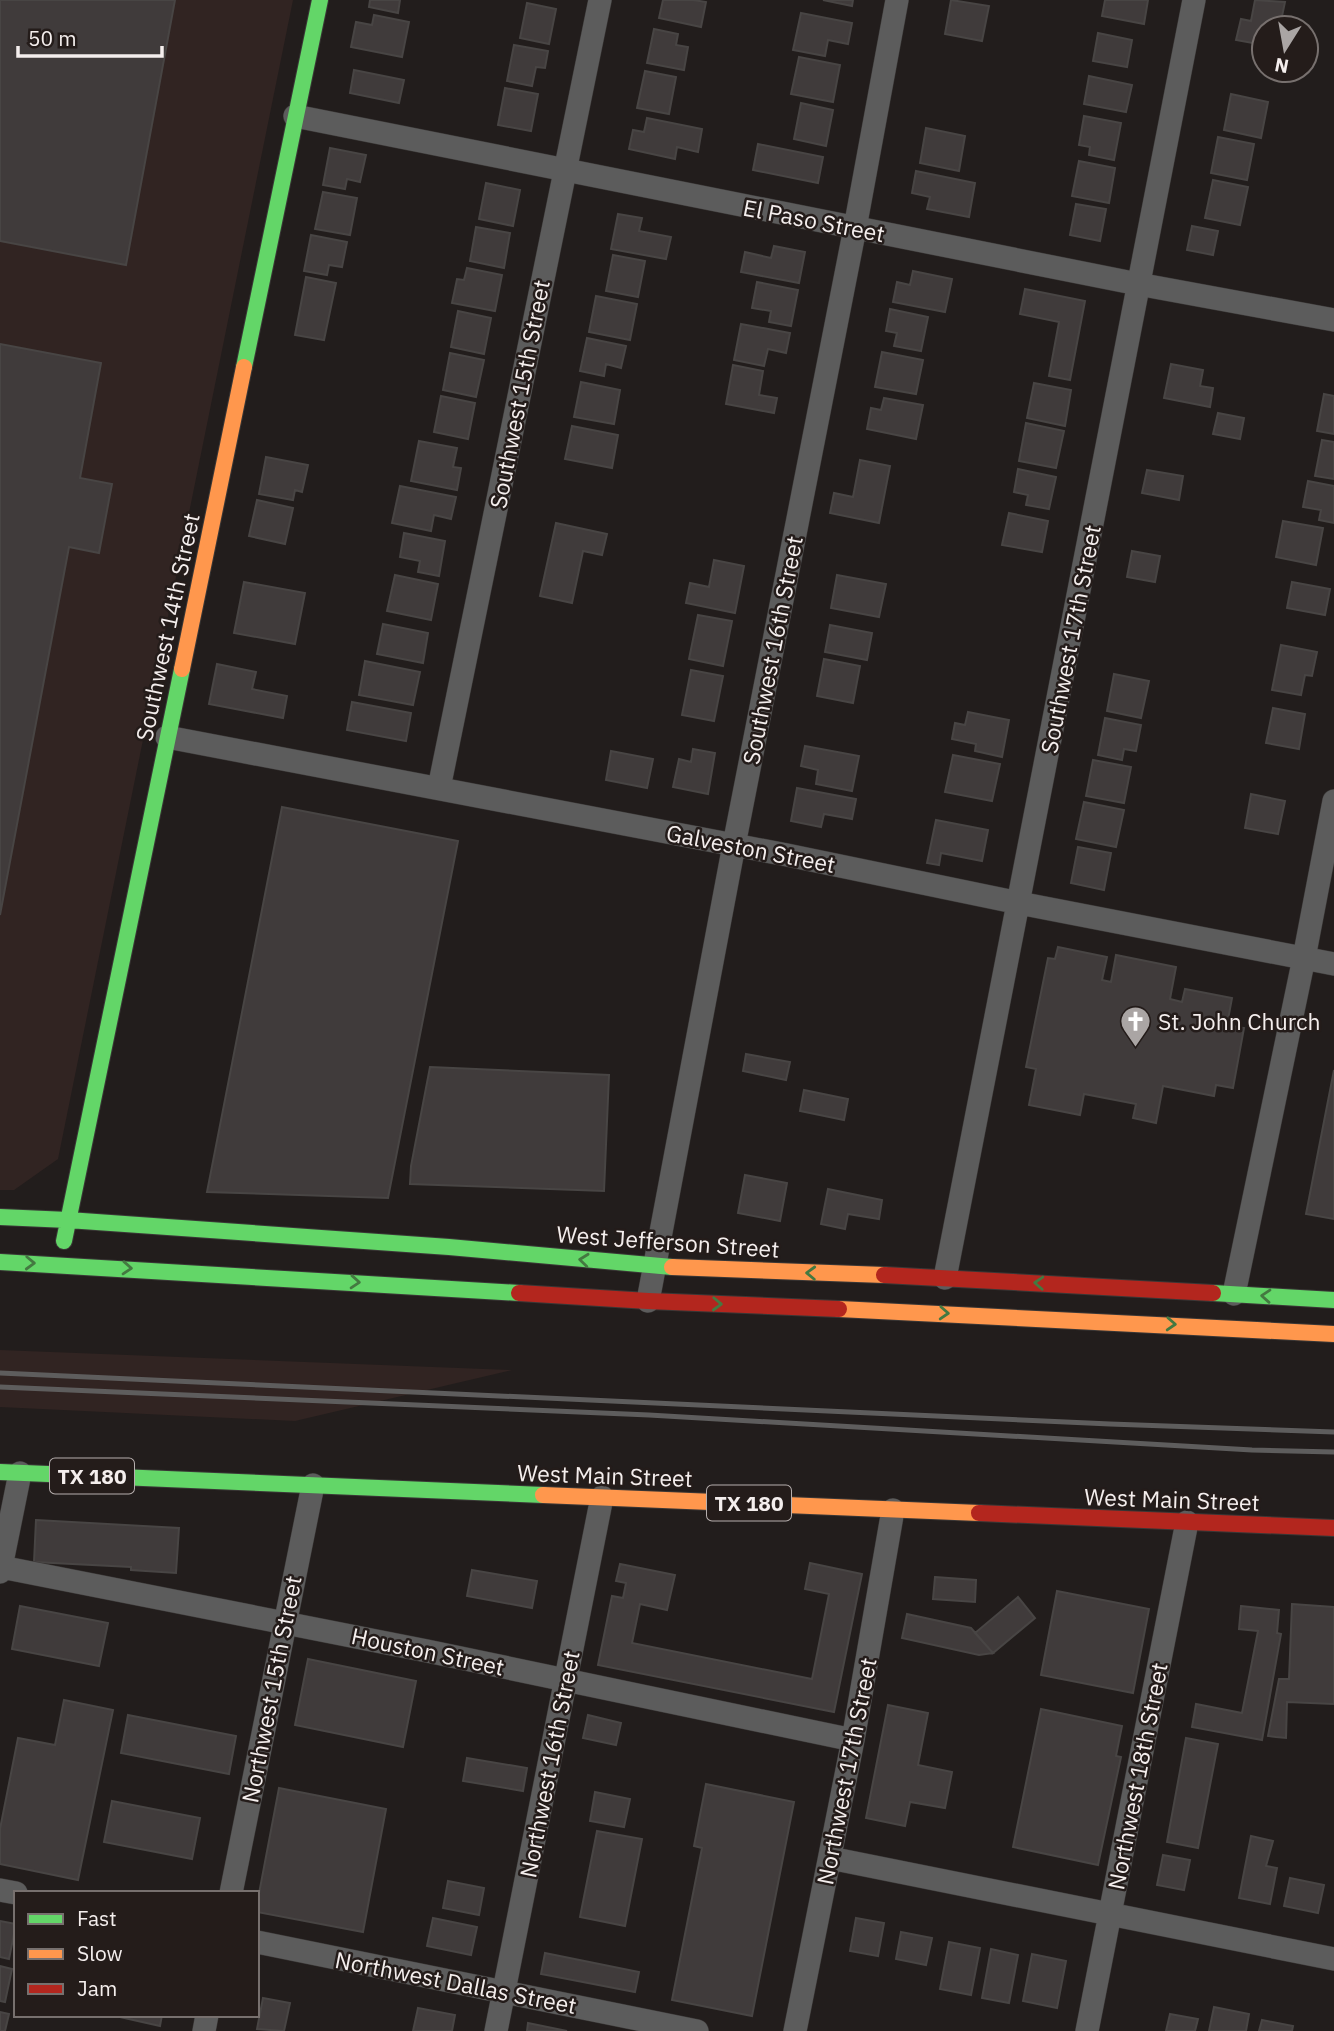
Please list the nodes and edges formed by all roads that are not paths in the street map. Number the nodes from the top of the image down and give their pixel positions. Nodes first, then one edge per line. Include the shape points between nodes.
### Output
1 (320, 0) edge
2 (600, 0) edge
3 (897, 0) edge
4 (1194, 0) edge
5 (295, 116) junction
6 (565, 170) junction
7 (855, 228) junction
8 (1138, 284) junction
9 (1334, 320) edge
10 (167, 737) junction
11 (439, 788) junction
12 (1334, 801) edge
13 (734, 845) junction
14 (1019, 903) junction
15 (1304, 958) junction
16 (1334, 964) edge
17 (0, 1217) edge
18 (68, 1220) junction
19 (0, 1262) edge
20 (59, 1264) junction
21 (654, 1266) junction
22 (945, 1278) junction
23 (1234, 1294) junction
24 (1334, 1300) edge
25 (648, 1301) junction
26 (1334, 1334) edge
27 (10, 1472) edge
28 (313, 1485) junction
29 (602, 1497) junction
30 (894, 1510) junction
31 (1187, 1522) junction
32 (1334, 1528) edge
33 (1, 1569) edge
34 (284, 1622) junction
35 (566, 1679) junction
36 (853, 1740) junction
37 (830, 1858) junction
38 (231, 1891) edge
39 (1109, 1914) junction
40 (259, 1942) edge
41 (1334, 1959) edge
42 (504, 1992) junction
43 (496, 2031) edge
44 (697, 2031) edge
45 (794, 2031) edge
46 (1087, 2031) edge

1 - 5 main road, Southwest 14th Street
2 - 6 street, Southwest 15th Street
3 - 7 street, Southwest 16th Street
4 - 8 street, Southwest 17th Street
5 - 6 street, El Paso Street
5 - 10 main road, Southwest 14th Street
6 - 7 street, El Paso Street
6 - 11 street, Southwest 15th Street
7 - 8 street, El Paso Street
7 - 13 street, Southwest 16th Street
8 - 9 street, El Paso Street
8 - 14 street, Southwest 17th Street
10 - 11 street, Galveston Street
10 - 18 main road, Southwest 14th Street
11 - 13 street, Galveston Street
12 - 15 street
13 - 14 street, Galveston Street
13 - 21 street, Southwest 16th Street
14 - 15 street, Galveston Street
14 - 22 street, Southwest 17th Street
15 - 16 street, Galveston Street
15 - 23 street
17 - 18 main road, West Jefferson Street
18 - 20 main road, Southwest 14th Street
21 -> 18 main road, West Jefferson Street
19 -> 20 main road
20 -> 25 main road
22 -> 21 main road, West Jefferson Street
21 - 25 street, Southwest 16th Street
23 -> 22 main road, West Jefferson Street
24 -> 23 main road, West Jefferson Street
25 -> 26 main road
27 - 28 main road, West Main Street / TX 180
27 - 33 street
28 - 29 main road, West Main Street / TX 180
28 - 34 street, Northwest 15th Street
29 - 30 main road, West Main Street / TX 180
29 - 35 street, Northwest 16th Street
30 - 31 main road, West Main Street / TX 180
30 - 36 street, Northwest 17th Street
31 - 32 main road, West Main Street / TX 180
31 - 39 street, Northwest 18th Street
33 - 34 street, Houston Street
34 - 35 street, Houston Street
34 - 38 street, Northwest 15th Street
35 - 36 street, Houston Street
35 - 42 street, Northwest 16th Street
36 - 37 street, Northwest 17th Street
37 - 39 street
37 - 45 street, Northwest 17th Street
39 - 41 street
39 - 46 street, Northwest 18th Street
40 - 42 street, Northwest Dallas Street
42 - 43 street, Northwest 16th Street
42 - 44 street, Northwest Dallas Street

